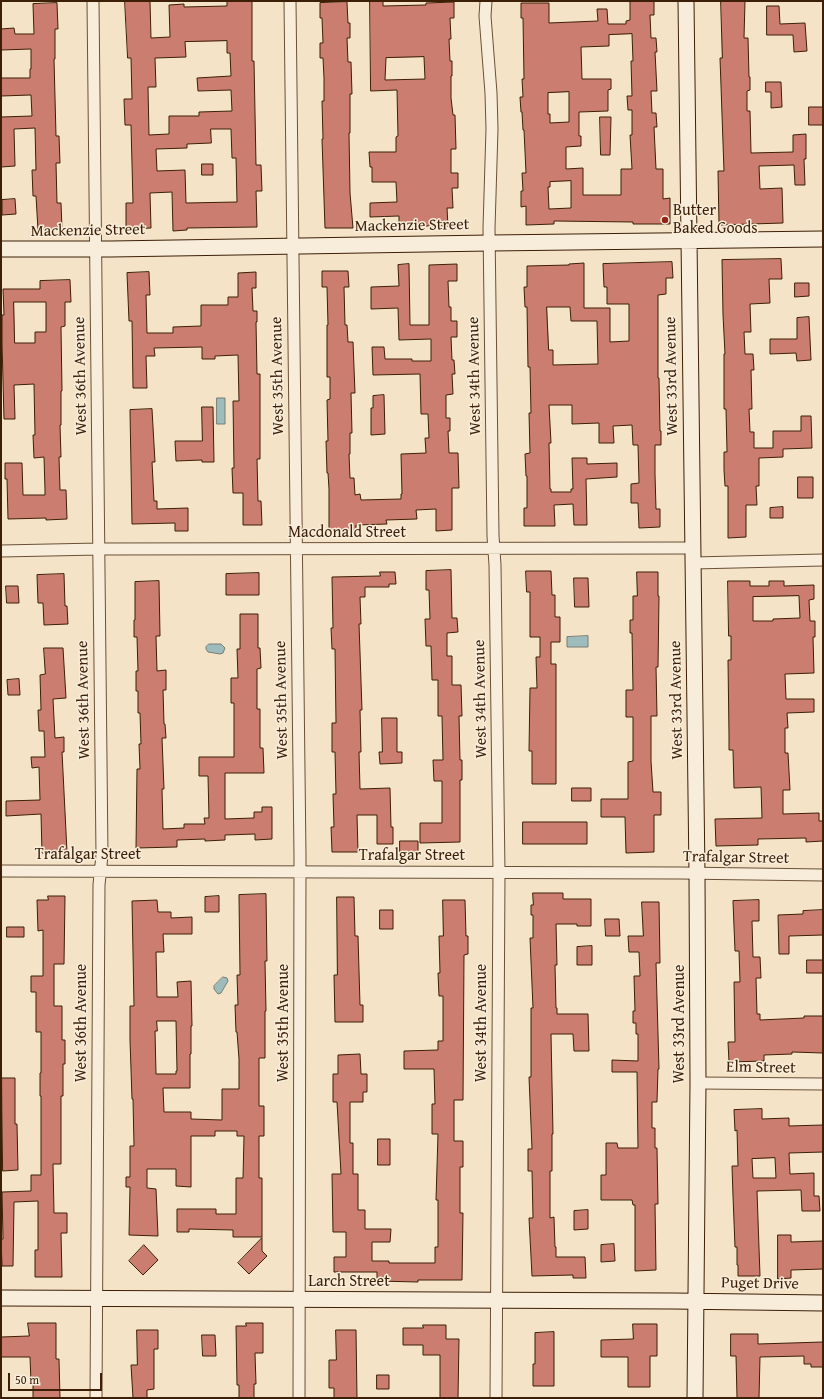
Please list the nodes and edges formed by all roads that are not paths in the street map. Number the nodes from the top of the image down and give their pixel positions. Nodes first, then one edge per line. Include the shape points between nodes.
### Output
1 (93, 1) edge
2 (290, 1) edge
3 (486, 1) edge
4 (686, 1) edge
5 (823, 239) edge
6 (688, 240) junction
7 (490, 243) junction
8 (293, 246) junction
9 (1, 249) edge
10 (95, 249) junction
11 (494, 548) junction
12 (99, 549) junction
13 (297, 549) junction
14 (1, 551) edge
15 (693, 555) junction
16 (823, 560) edge
17 (101, 870) junction
18 (1, 871) edge
19 (300, 871) junction
20 (499, 873) junction
21 (697, 874) junction
22 (823, 876) edge
23 (698, 1083) junction
24 (823, 1084) edge
25 (1, 1298) edge
26 (96, 1298) junction
27 (300, 1299) junction
28 (497, 1300) junction
29 (696, 1301) junction
30 (823, 1303) edge
31 (96, 1398) edge
32 (299, 1398) edge
33 (496, 1398) edge
34 (695, 1398) edge

1 - 10 street, West 36th Avenue
2 - 8 street, West 35th Avenue
3 - 7 street, West 34th Avenue via 492,129
4 - 6 street, West 33rd Avenue
5 - 6 street, Mackenzie Street
6 - 7 street, Mackenzie Street
6 - 15 street, West 33rd Avenue
7 - 8 street, Mackenzie Street
7 - 11 street, West 34th Avenue
8 - 10 street, Mackenzie Street
8 - 13 street, West 35th Avenue
9 - 10 street, Mackenzie Street
10 - 12 street, West 36th Avenue
11 - 13 street, Macdonald Street
11 - 15 street, Macdonald Street
11 - 20 street, West 34th Avenue
12 - 13 street, Macdonald Street
12 - 14 street, Macdonald Street
12 - 17 street, West 36th Avenue
13 - 19 street, West 35th Avenue
15 - 16 street, Macdonald Street
15 - 21 street, West 33rd Avenue
17 - 18 street, Trafalgar Street
17 - 19 street, Trafalgar Street
17 - 26 street, West 36th Avenue
19 - 20 street, Trafalgar Street
19 - 27 street, West 35th Avenue
20 - 21 street, Trafalgar Street
20 - 28 street, West 34th Avenue
21 - 22 street, Trafalgar Street
21 - 23 street, West 33rd Avenue
23 - 24 street, Elm Street
23 - 29 street, West 33rd Avenue
25 - 26 street, Larch Street
26 - 27 street, Larch Street
26 - 31 street, West 36th Avenue
27 - 28 street, Larch Street
27 - 32 street, West 35th Avenue
28 - 29 street, Larch Street
28 - 33 street, West 34th Avenue
29 - 30 street, Puget Drive
29 - 34 street, West 33rd Avenue

